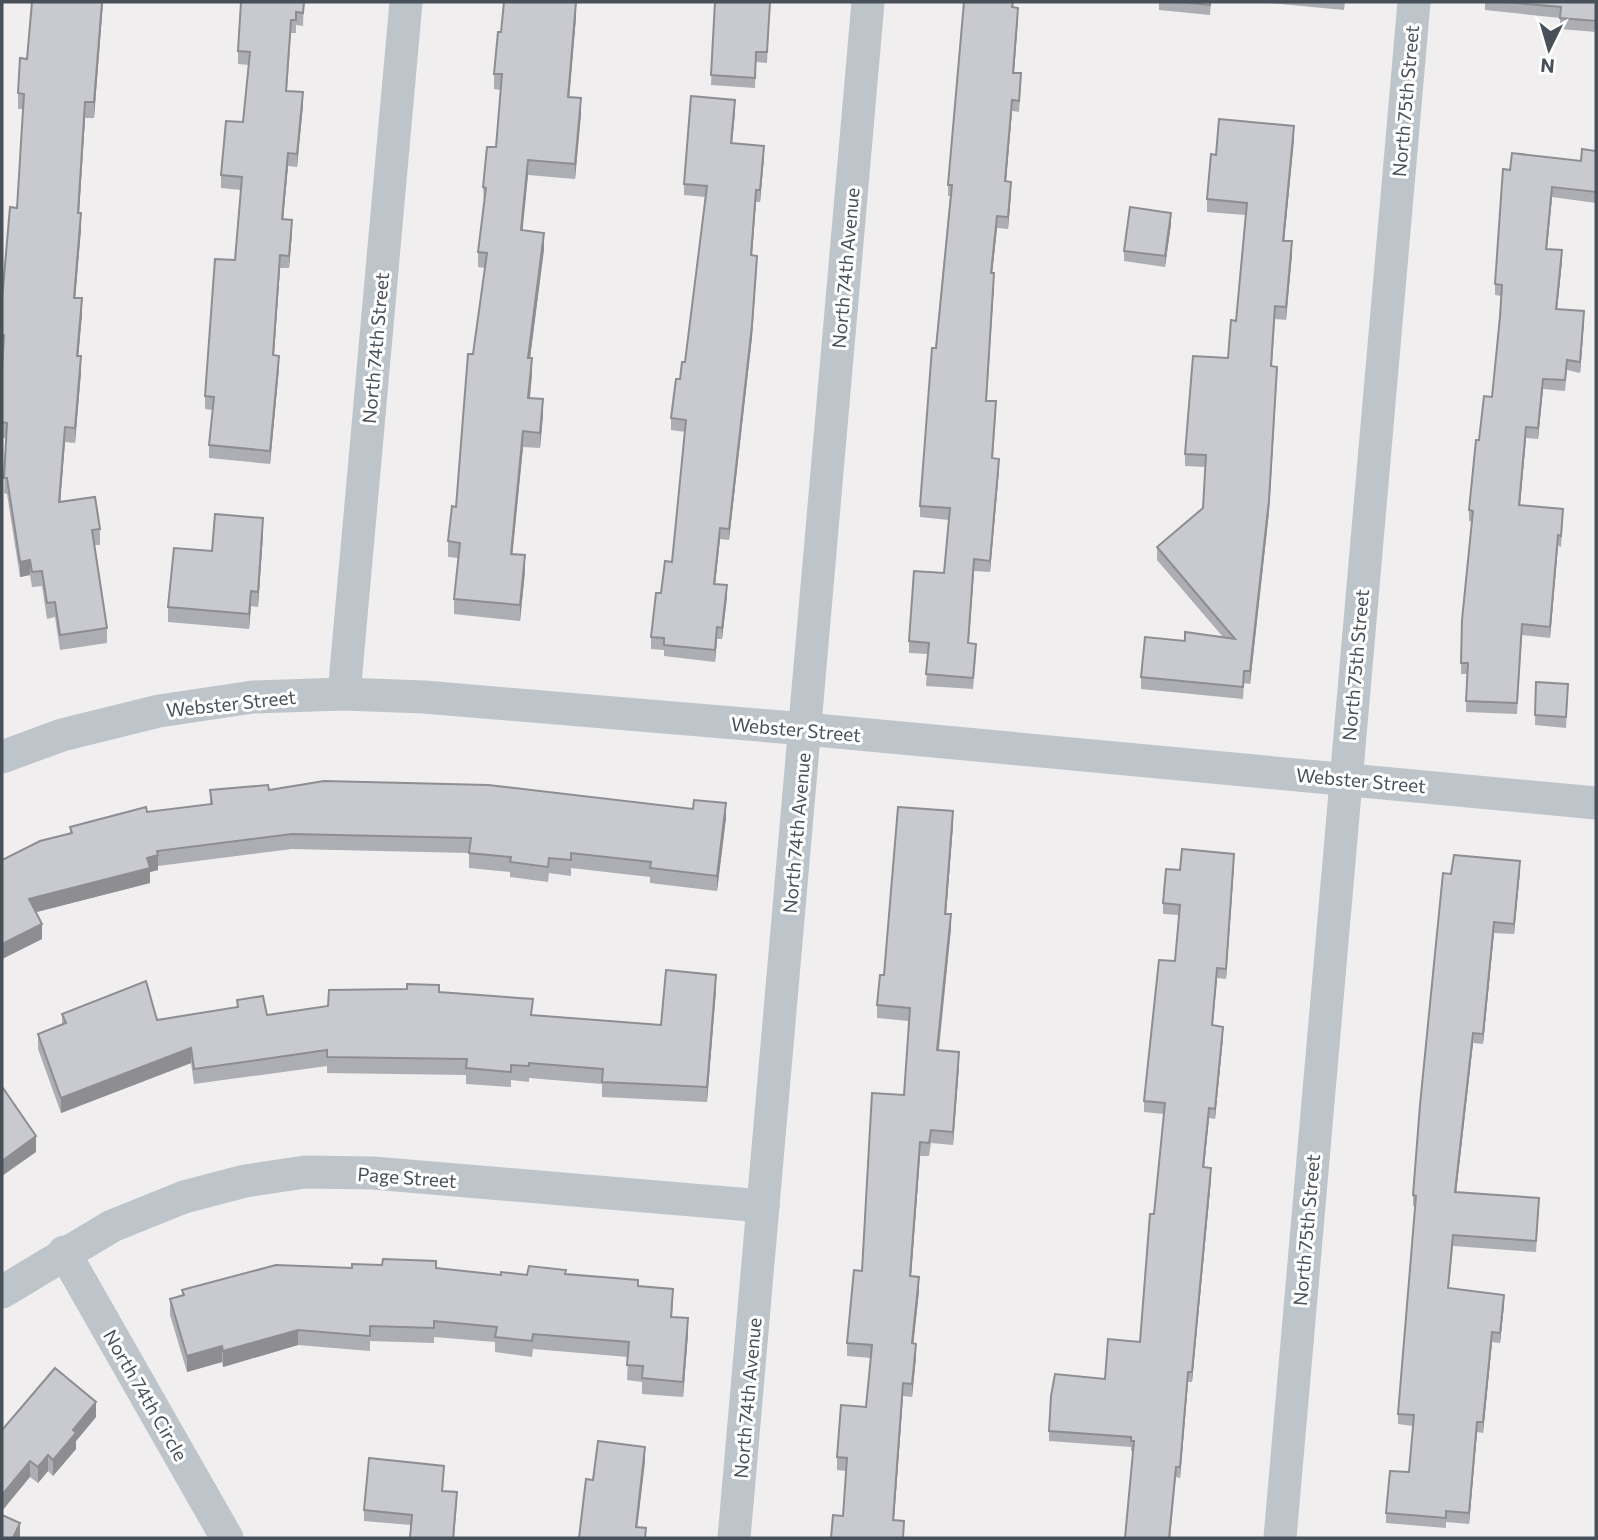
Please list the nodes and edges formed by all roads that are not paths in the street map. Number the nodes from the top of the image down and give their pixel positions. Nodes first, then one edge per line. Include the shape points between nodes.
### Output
1 (406, 2) edge
2 (868, 2) edge
3 (1414, 2) edge
4 (344, 694) junction
5 (805, 729) junction
6 (2, 757) edge
7 (1345, 778) junction
8 (1596, 803) edge
9 (763, 1206) junction
10 (64, 1252) junction
11 (2, 1292) edge
12 (227, 1538) edge
13 (734, 1538) edge
14 (1280, 1538) edge

1 - 4 street, North 74th Street
2 - 5 street, North 74th Avenue
3 - 7 street, North 75th Street
4 - 5 street, Webster Street via 424,696
4 - 6 street, Webster Street via 253,697 159,711 62,735
5 - 7 street, Webster Street
5 - 9 street, North 74th Avenue
7 - 8 street, Webster Street
7 - 14 street, North 75th Street
9 - 10 street, Page Street via 373,1173 305,1172 244,1181 184,1197 112,1226
9 - 13 street, North 74th Avenue
10 - 11 street, Page Street
10 - 12 street, North 74th Circle

